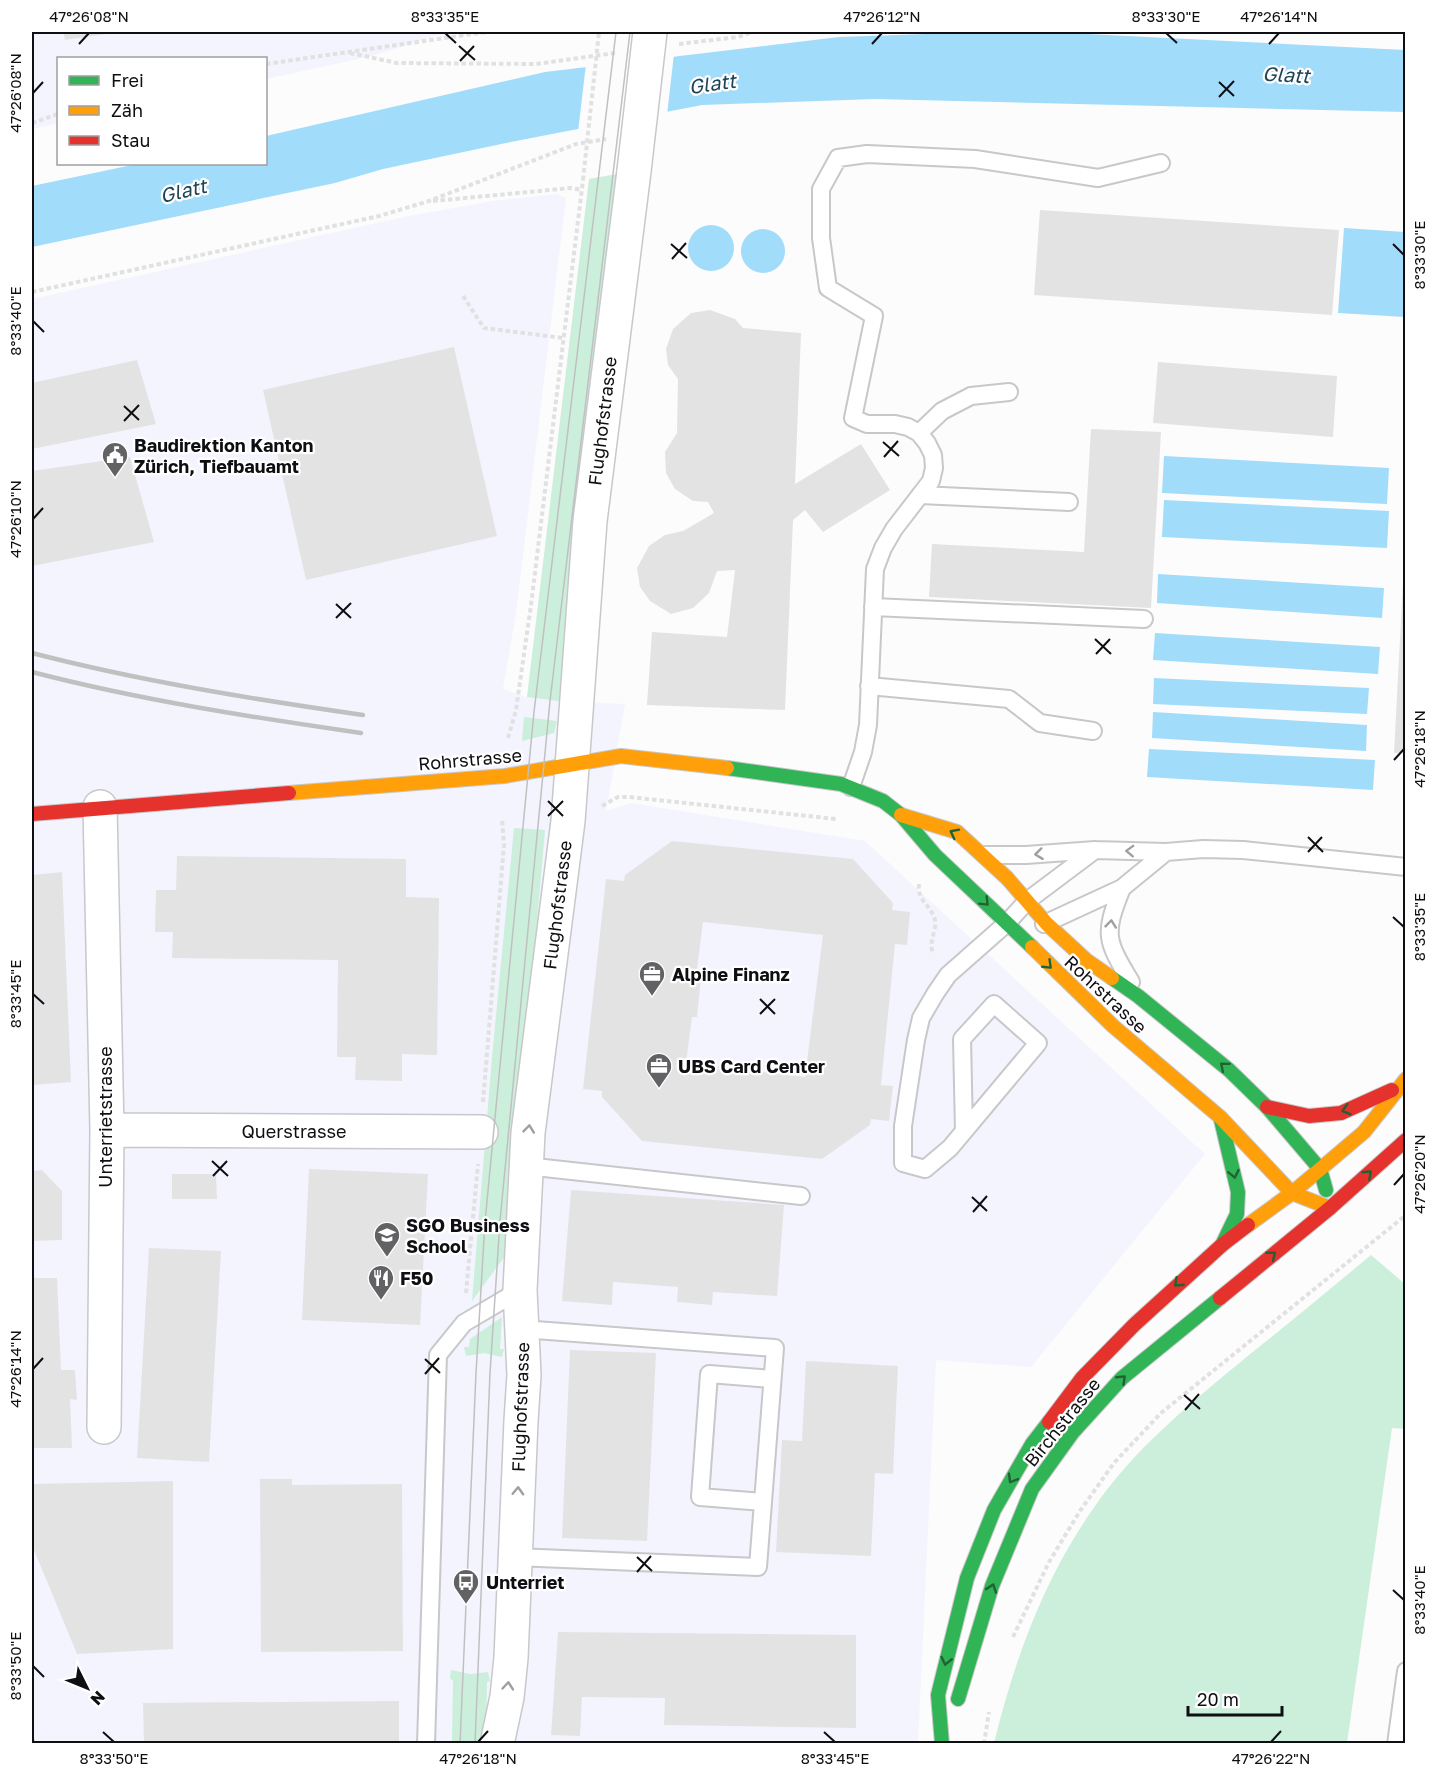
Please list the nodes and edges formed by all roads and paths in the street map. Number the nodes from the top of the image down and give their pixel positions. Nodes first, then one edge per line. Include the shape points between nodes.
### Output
1 (486, 32) edge
2 (599, 32) edge
3 (752, 32) edge
4 (663, 38) edge
5 (350, 53) junction
6 (587, 57) dead end
7 (267, 64) edge
8 (57, 114) edge
9 (32, 123) edge
10 (576, 144) dead end
11 (1161, 163) dead end
12 (582, 190) junction
13 (429, 201) junction
14 (32, 292) edge
15 (463, 296) dead end
16 (563, 338) junction
17 (1009, 392) dead end
18 (919, 434) junction
19 (920, 495) junction
20 (1069, 502) dead end
21 (873, 607) junction
22 (1144, 619) dead end
23 (869, 686) junction
24 (1093, 731) dead end
25 (508, 738) dead end
26 (571, 765) junction
27 (850, 787) junction
28 (100, 807) junction
29 (596, 811) dead end
30 (32, 814) edge
31 (902, 815) junction
32 (502, 819) dead end
33 (843, 820) dead end
34 (1095, 850) junction
35 (1166, 852) junction
36 (983, 855) junction
37 (1406, 867) edge
38 (919, 882) dead end
39 (1122, 888) junction
40 (1027, 901) junction
41 (1007, 923) junction
42 (1047, 924) junction
43 (948, 975) junction
44 (1138, 996) junction
45 (1402, 1082) edge
46 (1266, 1107) junction
47 (1220, 1117) junction
48 (107, 1131) junction
49 (964, 1131) junction
50 (481, 1132) junction
51 (1406, 1140) edge
52 (526, 1166) junction
53 (1320, 1170) junction
54 (1292, 1193) junction
55 (801, 1196) dead end
56 (1330, 1208) junction
57 (1406, 1215) edge
58 (1222, 1245) junction
59 (520, 1290) junction
60 (464, 1323) junction
61 (522, 1329) junction
62 (772, 1379) junction
63 (104, 1427) dead end
64 (763, 1502) junction
65 (515, 1557) junction
66 (1009, 1646) dead end
67 (1406, 1671) edge
68 (991, 1703) dead end
69 (426, 1743) edge
70 (497, 1743) edge
71 (943, 1743) edge
72 (984, 1743) edge
73 (1396, 1743) edge

1 - 5 path
2 - 12 path, bridge
3 - 4 path via 738,37
4 - 26 street, Flughofstrasse, bridge via 634,171 590,521
5 - 6 path via 397,63 536,64
5 - 7 path
8 - 9 path
10 - 13 path
11 - 18 lane via 1098,178 975,159 867,154 838,158 821,189 821,238 828,288 874,316 853,418 867,424 908,427
12 - 13 path
12 - 16 path
13 - 14 path via 368,219
15 - 16 path via 484,328
16 - 25 path via 531,605 516,710
17 - 18 lane via 971,396 942,411
18 - 19 lane via 933,455 934,468 931,481
19 - 20 lane
19 - 21 lane via 883,548 875,569
21 - 22 lane
21 - 23 lane
23 - 24 lane via 1009,699 1040,723
23 - 27 lane via 863,752
26 - 27 main road, Rohrstrasse via 621,756
26 - 28 main road, Rohrstrasse via 496,777
52 -> 26 street, Flughofstrasse via 568,821
27 - 31 main road, Rohrstrasse via 883,801
28 - 30 main road, Rohrstrasse
28 - 48 street, Unterrietstrasse
29 - 33 path via 618,797 628,797
36 -> 31 main road, Rohrstrasse via 957,832
31 -> 41 main road, Rohrstrasse via 935,855
32 - 50 path via 504,845
35 -> 34 lane
34 -> 36 lane
34 - 40 lane
35 - 37 lane via 1243,850
35 - 39 lane
36 - 40 main road, Rohrstrasse
38 - 43 path via 918,892 935,920 931,950
39 - 42 lane
44 -> 39 lane via 1110,940 1112,914
40 - 41 lane
40 - 42 main road, Rohrstrasse
41 - 42 lane
41 - 43 lane
41 -> 47 main road, Rohrstrasse via 1113,1026
42 - 44 main road, Rohrstrasse via 1086,960
43 - 49 lane via 921,1018 903,1126 903,1163 925,1169
46 -> 44 main road, Rohrstrasse via 1229,1070
45 -> 46 main road via 1341,1113 1309,1116
45 - 53 main road, Birchstrasse via 1364,1132
46 - 53 main road, Rohrstrasse
47 - 54 main road, Rohrstrasse
47 -> 58 main road via 1238,1192 1237,1214
48 - 50 street, Querstrasse
48 - 63 street, Unterrietstrasse
49 - 49 lane via 1038,1043 994,1004 962,1039
50 - 60 path
56 -> 51 main road, Birchstrasse
52 - 55 lane
52 - 59 street, Flughofstrasse
53 - 54 main road, Birchstrasse
53 - 56 main road
54 - 56 main road
54 - 58 main road, Birchstrasse
71 -> 56 main road, Birchstrasse via 992,1586 1032,1489 1066,1442 1122,1378
57 - 66 path via 1161,1413 1114,1463 1049,1562
58 -> 71 main road, Birchstrasse via 1082,1378 1032,1444 994,1510 967,1578 938,1695
59 - 60 lane
59 - 61 street, Flughofstrasse
60 - 69 lane via 438,1355
61 - 62 lane via 775,1348
65 -> 61 street, Flughofstrasse via 525,1375
62 - 64 lane
62 - 64 lane via 709,1374 701,1475 700,1497
64 - 65 lane via 758,1567
70 -> 65 street, Flughofstrasse via 507,1697
67 - 73 lane
68 - 72 path

